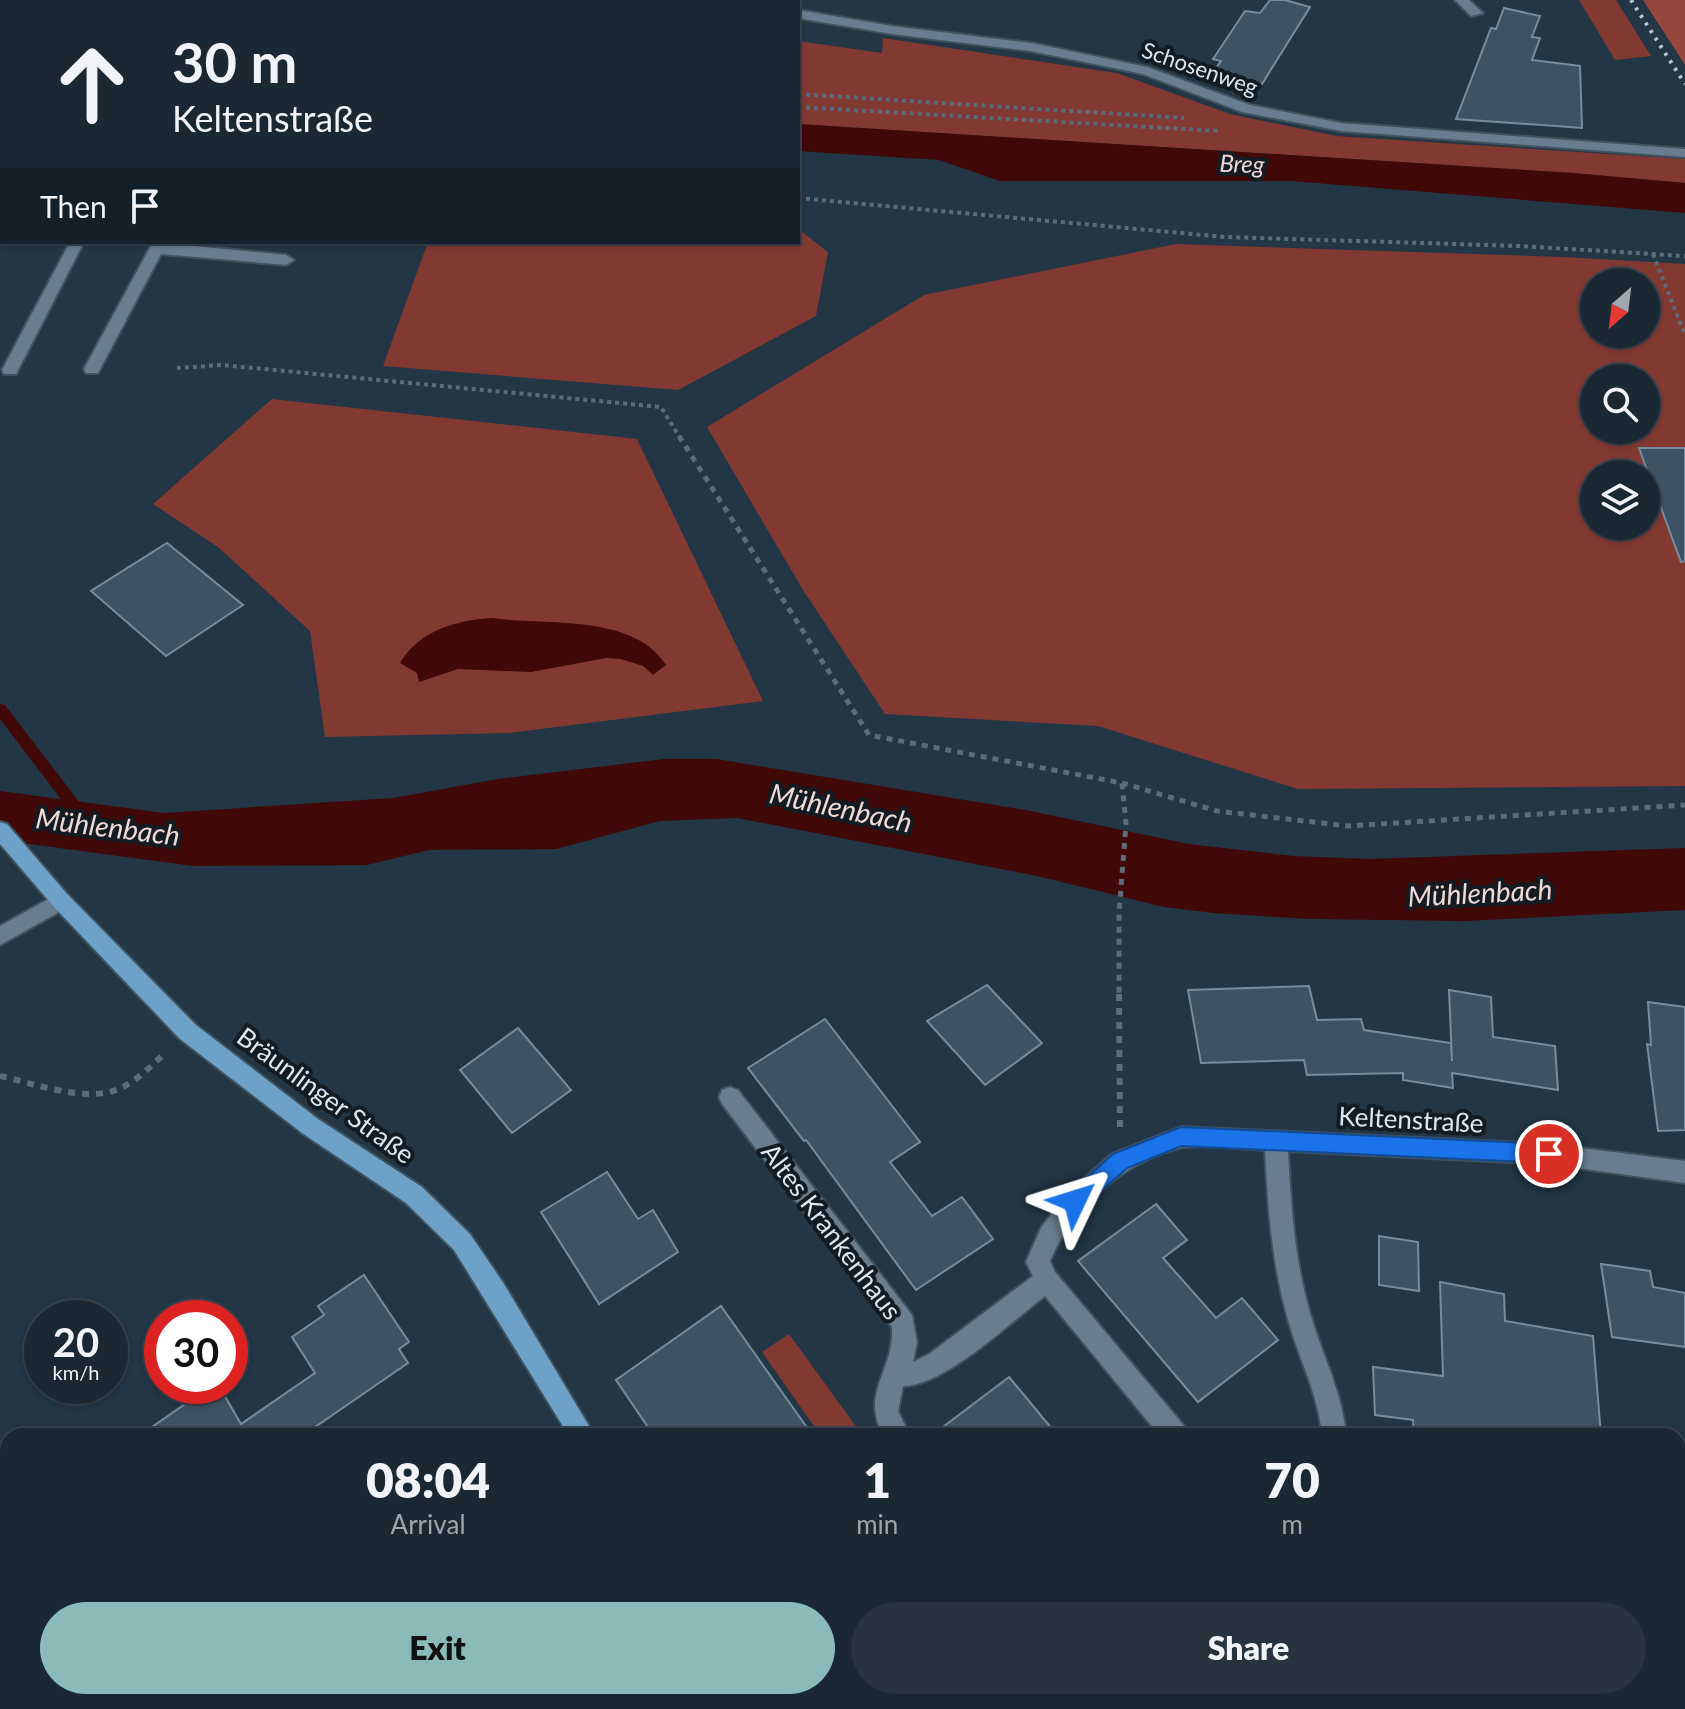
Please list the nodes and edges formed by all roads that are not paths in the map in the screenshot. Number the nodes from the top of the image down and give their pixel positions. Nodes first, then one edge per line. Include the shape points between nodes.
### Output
1 (1461, 0) edge
2 (1476, 13) dead end
3 (800, 14) edge
4 (1685, 153) edge
5 (76, 244) edge
6 (158, 246) edge
7 (286, 260) dead end
8 (92, 369) dead end
9 (10, 370) dead end
10 (0, 830) edge
11 (61, 901) junction
12 (0, 936) edge
13 (730, 1097) dead end
14 (1276, 1140) junction
15 (1685, 1172) edge
16 (1047, 1280) junction
17 (894, 1374) junction
18 (578, 1428) edge
19 (892, 1428) edge
20 (1169, 1428) edge
21 (1333, 1428) edge

1 - 2 street
3 - 4 street, Schosenweg via 1031,47 1147,71 1247,109 1341,127
5 - 9 street
6 - 7 street
6 - 8 street
10 - 11 main road, Bräunlinger Straße
11 - 12 street
11 - 18 main road, Bräunlinger Straße via 188,1032 310,1126 414,1195 462,1242
13 - 17 street, Altes Krankenhaus via 904,1323 905,1347
14 - 15 street, Keltenstraße via 1549,1154
14 - 16 street via 1181,1137 1120,1161 1075,1201 1049,1236 1038,1262
14 - 21 street via 1281,1234 1300,1321
16 - 17 street via 938,1363 918,1374
16 - 20 street
17 - 19 street, Altes Krankenhaus via 883,1404

